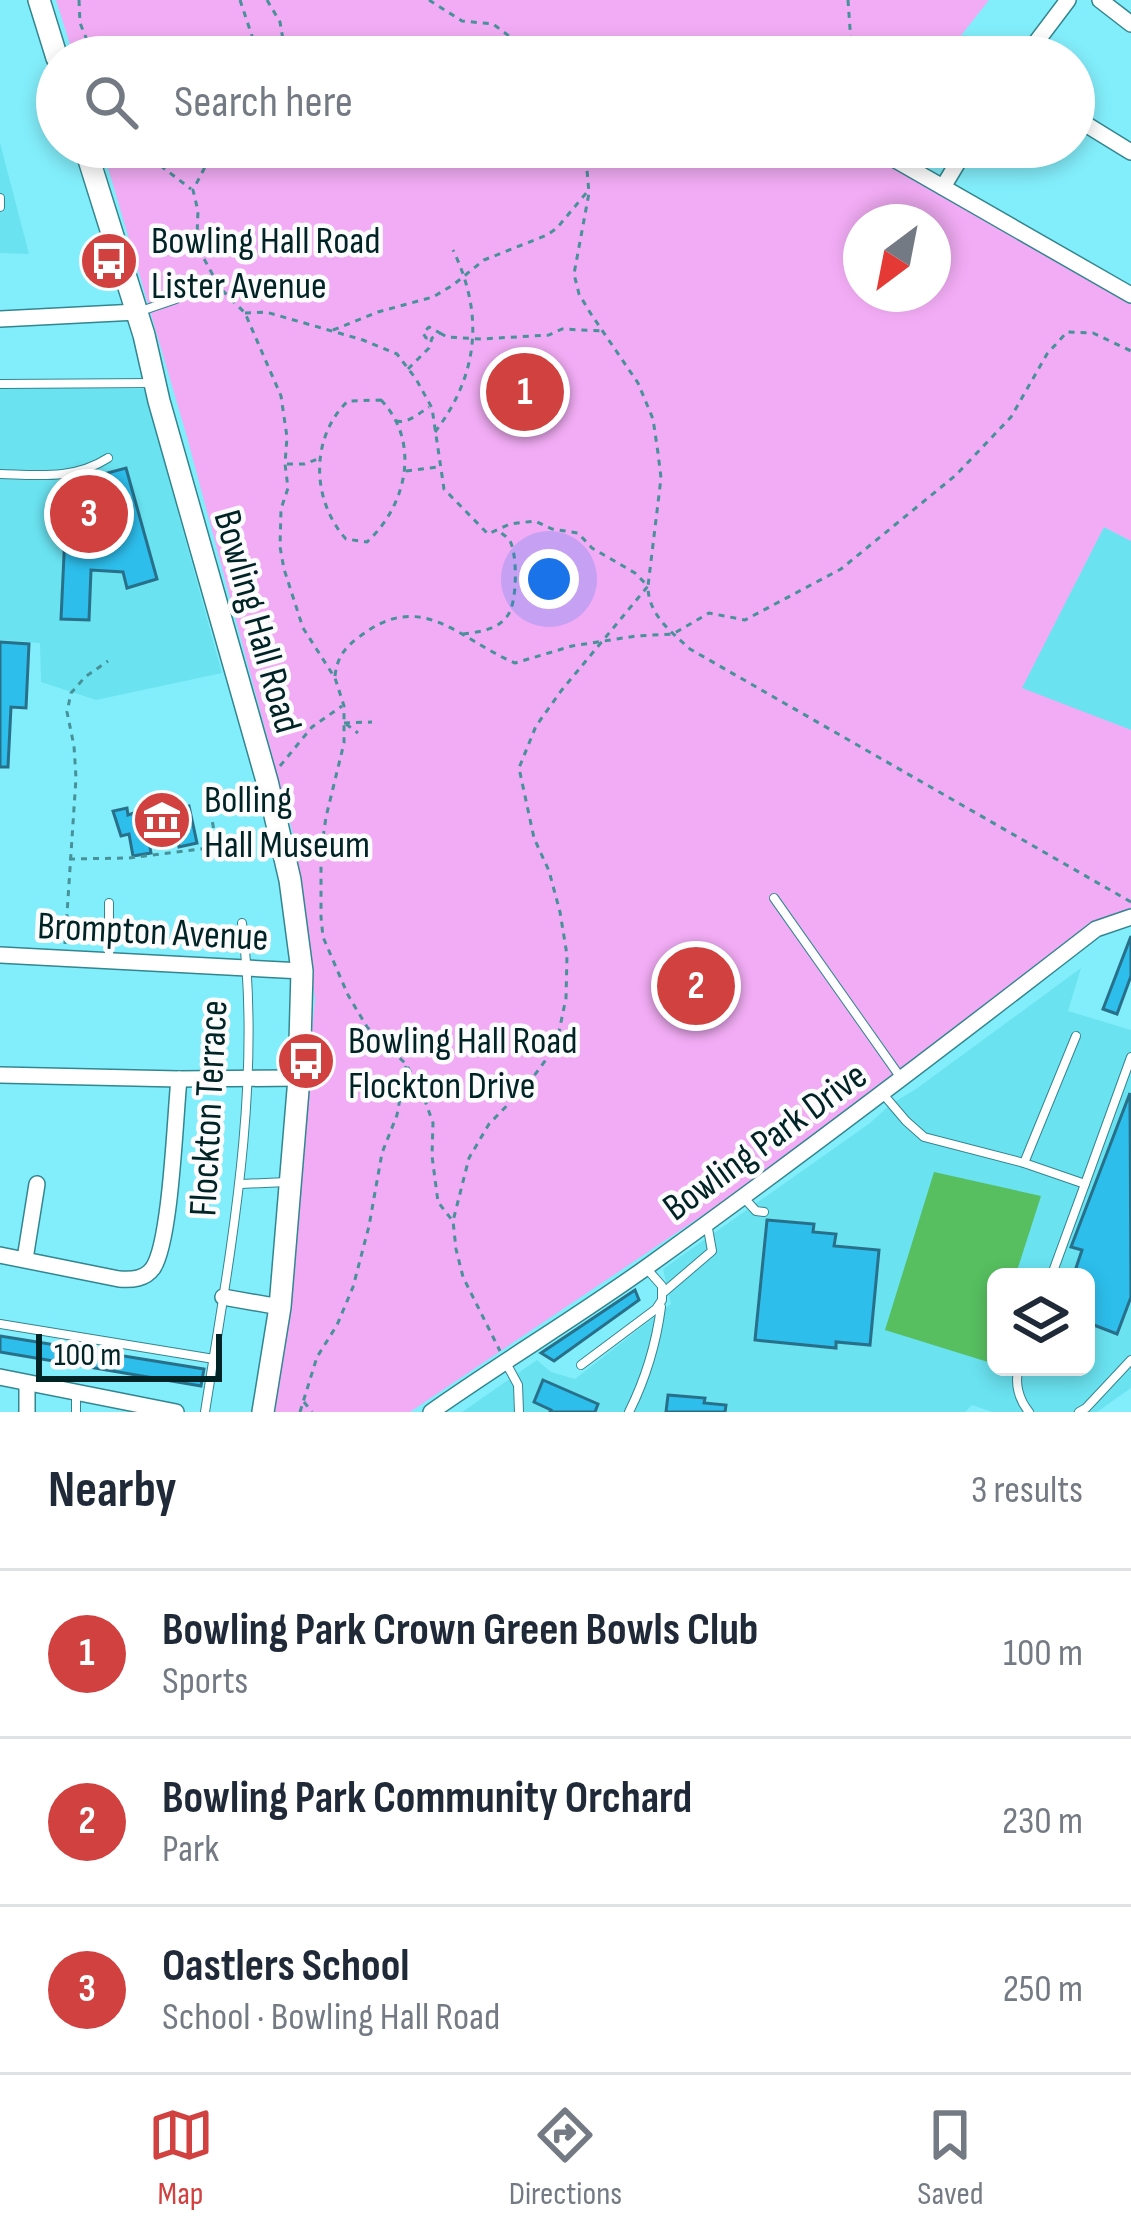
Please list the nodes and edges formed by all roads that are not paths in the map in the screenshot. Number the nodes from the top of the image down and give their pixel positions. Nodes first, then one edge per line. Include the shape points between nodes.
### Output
1 (39, 0) edge
2 (1068, 0) edge
3 (1100, 0) edge
4 (1131, 24) edge
5 (50, 36) edge
6 (1040, 36) edge
7 (1095, 130) edge
8 (1131, 152) edge
9 (92, 168) edge
10 (910, 168) edge
11 (955, 168) edge
12 (943, 187) junction
13 (0, 197) edge
14 (0, 207) edge
15 (1131, 295) edge
16 (176, 298) road end
17 (137, 312) junction
18 (0, 319) edge
19 (154, 383) junction
20 (0, 384) edge
21 (108, 458) dead end
22 (0, 474) edge
23 (774, 898) dead end
24 (109, 903) dead end
25 (1131, 917) edge
26 (242, 923) dead end
27 (0, 955) edge
28 (109, 960) junction
29 (248, 968) junction
30 (302, 971) junction
31 (1076, 1036) dead end
32 (1131, 1057) edge
33 (0, 1076) edge
34 (299, 1078) junction
35 (179, 1079) junction
36 (245, 1079) junction
37 (902, 1079) junction
38 (883, 1094) junction
39 (1024, 1163) junction
40 (290, 1182) junction
41 (37, 1184) dead end
42 (241, 1184) junction
43 (1085, 1184) junction
44 (743, 1196) junction
45 (764, 1213) dead end
46 (706, 1223) junction
47 (0, 1255) edge
48 (25, 1259) junction
49 (646, 1268) junction
50 (1055, 1268) edge
51 (662, 1296) junction
52 (223, 1297) junction
53 (280, 1306) junction
54 (0, 1324) edge
55 (214, 1359) junction
56 (504, 1360) junction
57 (1131, 1360) edge
58 (581, 1365) dead end
59 (1016, 1376) edge
60 (0, 1377) edge
61 (27, 1384) junction
62 (76, 1391) junction
63 (27, 1412) edge
64 (76, 1412) edge
65 (176, 1412) edge
66 (205, 1412) edge
67 (263, 1412) edge
68 (431, 1412) edge
69 (519, 1412) edge
70 (629, 1412) edge
71 (1029, 1412) edge
72 (1078, 1412) edge

1 - 5 street
2 - 6 street
3 - 4 street
7 - 8 street
9 - 17 street, Bowling Hall Road
10 - 12 street
11 - 12 street
12 - 15 street
13 - 14 lane
16 - 17 lane
17 - 18 street
17 - 19 street, Bowling Hall Road
19 - 20 lane
19 - 30 street, Bowling Hall Road via 267,781
21 - 22 lane via 66,476
23 - 37 lane
24 - 28 lane
25 - 37 street, Bowling Park Drive via 1096,929
26 - 29 lane, Flockton Terrace
27 - 28 street, Brompton Avenue
28 - 29 street, Brompton Avenue
29 - 30 street, Brompton Avenue
29 - 36 lane, Flockton Terrace
30 - 34 street, Bowling Hall Road
31 - 39 lane
32 - 43 lane
33 - 35 street
34 - 36 street
34 - 40 street, Bowling Hall Road
35 - 36 street
35 - 48 street via 165,1224 151,1272 119,1279
36 - 42 lane, Flockton Terrace
37 - 38 street, Bowling Park Drive
38 - 39 lane via 924,1137
38 - 44 street, Bowling Park Drive
39 - 43 lane
40 - 42 lane
40 - 53 street, Bowling Hall Road
41 - 48 street
42 - 52 lane, Flockton Terrace
43 - 50 lane
44 - 45 lane
44 - 46 street, Bowling Park Drive
46 - 49 street, Bowling Park Drive
46 - 51 lane via 712,1251
47 - 48 street
49 - 51 lane
49 - 56 street, Bowling Park Drive
51 - 58 lane via 656,1310
51 - 70 lane via 657,1344
52 - 53 street
52 - 55 lane, Flockton Terrace
53 - 67 street, Bowling Hall Road
54 - 55 lane
55 - 66 lane, Flockton Terrace
56 - 68 street, Bowling Park Drive
56 - 69 lane via 518,1385
57 - 72 lane
59 - 71 lane
60 - 61 street
61 - 62 street
61 - 63 street
62 - 64 lane
62 - 65 street

